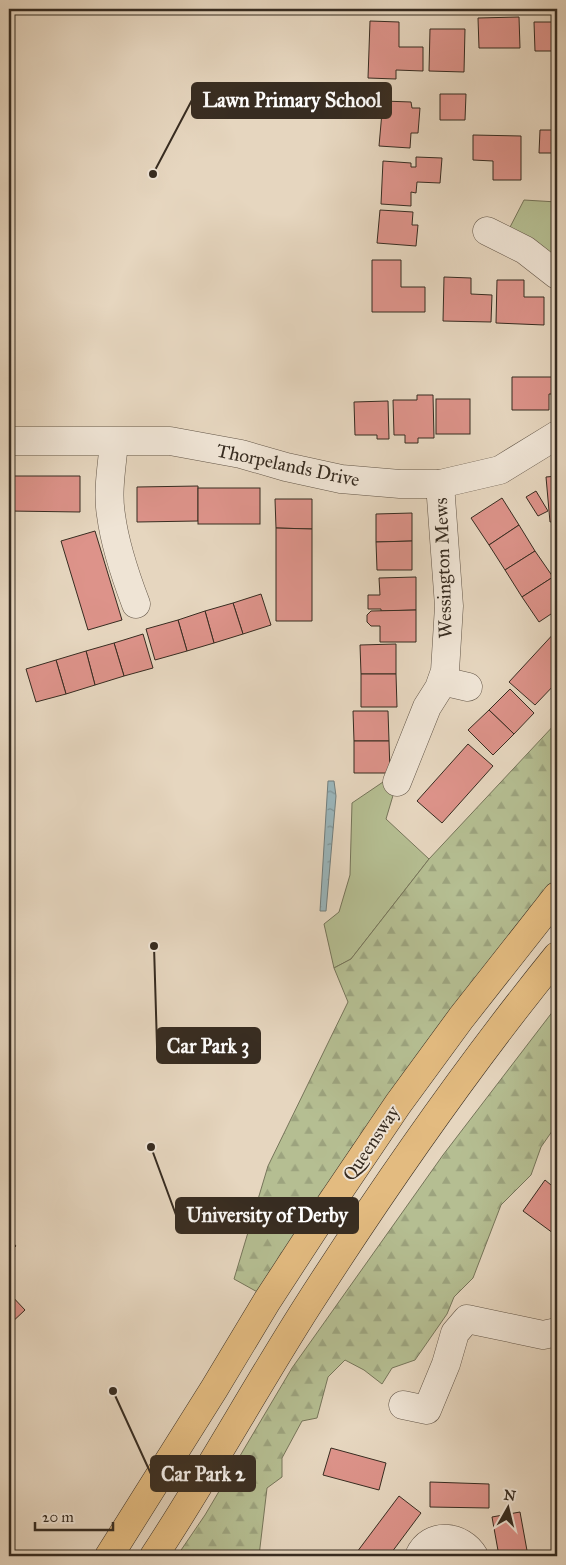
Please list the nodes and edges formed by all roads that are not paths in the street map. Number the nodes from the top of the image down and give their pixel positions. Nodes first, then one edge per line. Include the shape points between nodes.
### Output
1 (487, 231) dead end
2 (557, 275) edge
3 (557, 435) edge
4 (9, 441) edge
5 (114, 442) junction
6 (440, 484) junction
7 (136, 604) dead end
8 (442, 681) junction
9 (468, 687) dead end
10 (397, 782) dead end
11 (557, 896) edge
12 (557, 956) edge
13 (557, 1332) edge
14 (403, 1405) dead end
15 (109, 1556) edge
16 (154, 1556) edge
17 (419, 1556) edge
18 (474, 1556) edge

1 - 2 street via 525,250
3 - 6 street, Thorpelands Drive via 500,470
4 - 5 street, Thorpelands Drive
5 - 6 street, Thorpelands Drive via 204,446 341,479
5 - 7 street via 110,514 120,560
6 - 8 street, Wessington Mews via 449,606 446,671
8 - 9 street
8 - 10 street, Wessington Mews via 427,707
11 - 15 highway, Queensway via 461,1018 324,1212
12 - 16 highway, Queensway via 504,1021 353,1235
13 - 14 street via 543,1335 467,1319 455,1333 427,1410
17 - 18 street via 431,1542 446,1538 461,1542

